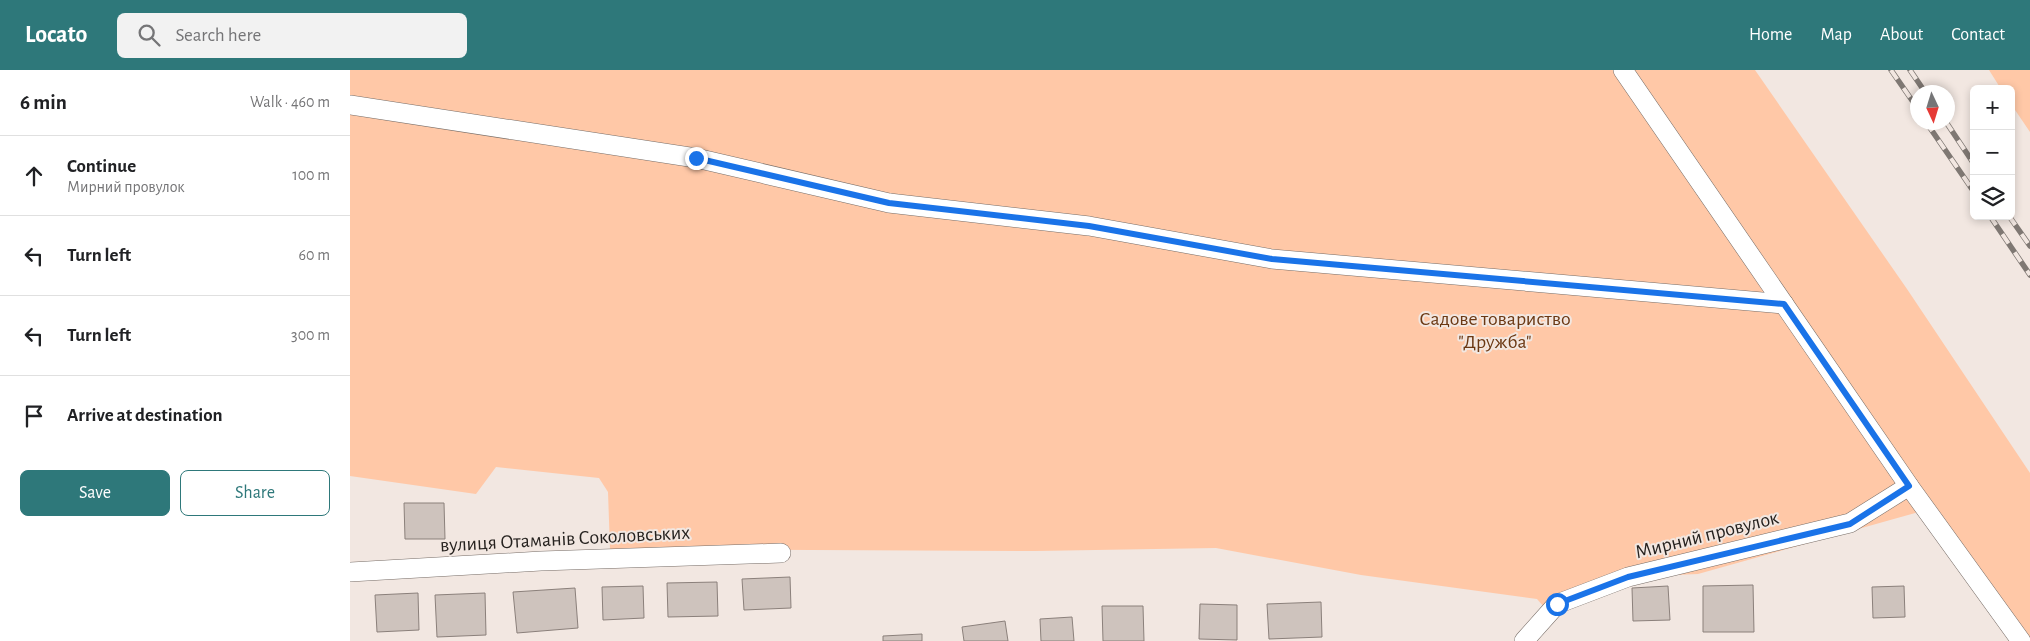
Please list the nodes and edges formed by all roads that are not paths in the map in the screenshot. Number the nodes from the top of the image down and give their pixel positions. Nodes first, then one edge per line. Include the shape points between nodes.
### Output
1 (1623, 70) edge
2 (350, 105) edge
3 (1784, 304) junction
4 (1909, 486) junction
5 (782, 552) dead end
6 (350, 572) edge
7 (1524, 641) edge
8 (2021, 641) edge

1 - 3 street
2 - 3 street via 696,158 889,203 1089,226 1272,259
3 - 4 street
4 - 7 street, Мирний провулок via 1850,524 1628,577 1557,604
4 - 8 street
5 - 6 street, вулиця Отаманів Соколовських

